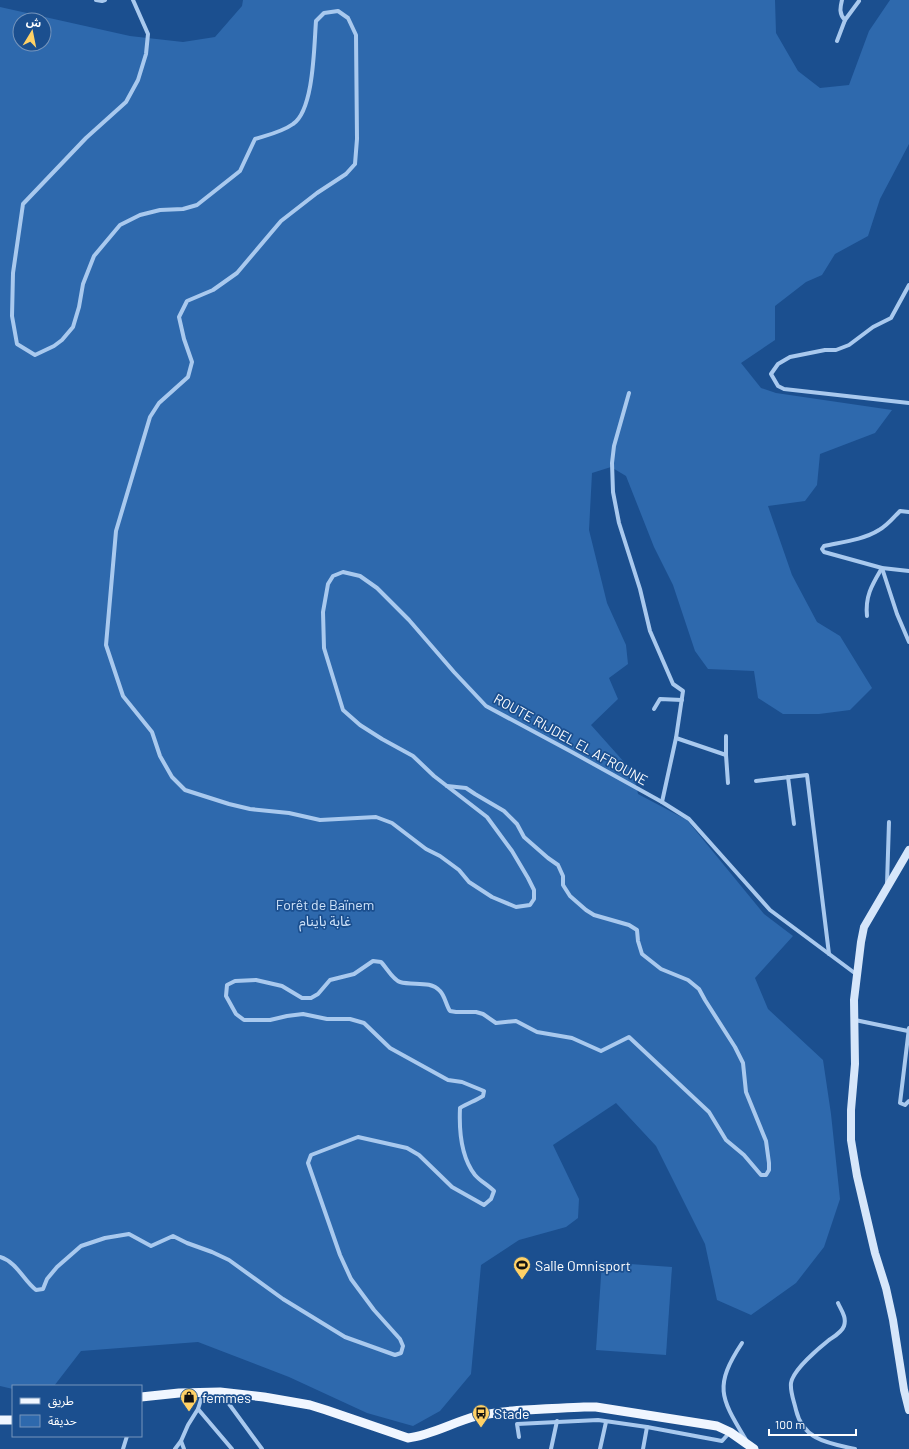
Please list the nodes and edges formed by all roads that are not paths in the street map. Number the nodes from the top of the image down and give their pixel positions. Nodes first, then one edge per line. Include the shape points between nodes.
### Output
1 (96, 0) edge
2 (105, 0) edge
3 (133, 0) edge
4 (842, 0) edge
5 (859, 1) dead end
6 (845, 20) junction
7 (838, 41) dead end
8 (909, 285) edge
9 (629, 393) dead end
10 (909, 403) edge
11 (909, 512) edge
12 (882, 568) junction
13 (909, 571) edge
14 (867, 616) dead end
15 (909, 642) edge
16 (682, 700) junction
17 (654, 709) dead end
18 (726, 736) dead end
19 (676, 738) junction
20 (726, 755) junction
21 (788, 777) junction
22 (756, 781) dead end
23 (728, 783) dead end
24 (446, 786) junction
25 (662, 802) junction
26 (889, 822) dead end
27 (794, 824) dead end
28 (909, 850) edge
29 (887, 889) junction
30 (829, 954) junction
31 (856, 974) junction
32 (854, 1020) junction
33 (909, 1029) edge
34 (909, 1101) edge
35 (0, 1258) edge
36 (838, 1303) dead end
37 (742, 1343) dead end
38 (220, 1392) junction
39 (204, 1393) junction
40 (142, 1397) edge
41 (198, 1409) junction
42 (909, 1410) edge
43 (0, 1420) edge
44 (12, 1420) edge
45 (557, 1421) junction
46 (606, 1422) junction
47 (647, 1427) junction
48 (730, 1432) junction
49 (127, 1437) edge
50 (519, 1437) dead end
51 (181, 1441) junction
52 (750, 1448) edge
53 (123, 1449) edge
54 (175, 1449) edge
55 (184, 1449) edge
56 (232, 1449) edge
57 (262, 1449) edge
58 (551, 1449) edge
59 (600, 1449) edge
60 (643, 1449) edge
61 (855, 1449) edge

1 - 2 street
3 - 24 street, ROUTE RIJDEL EL AFROUNE via 148,34 146,54 135,86 126,102 86,138 22,204 13,273 12,316 16,344 34,355 62,340 73,327 83,284 94,256 120,225 140,215 197,205 240,171 256,139 294,124 303,112 309,91 316,22 324,13 338,11 348,18 356,35 357,139 355,164 346,174 317,192 281,221 237,273 213,290 188,301 179,317 192,362 188,377 150,416 116,531 106,645 123,696 152,732 160,756 172,777 186,790 228,804 320,820 376,817 392,823 426,849 440,856 459,870 469,882 492,897 516,908 530,905 534,899 534,890 512,851 487,817
4 - 6 street via 840,12
5 - 6 street
6 - 7 street
8 - 10 street via 891,318 873,327 849,345 836,350 790,357 778,364 771,374 778,386 784,389
9 - 16 street via 614,446 613,492 619,523 650,631 673,684 683,691
11 - 12 street via 900,511 880,530 868,536 822,547 824,552
12 - 13 street
12 - 14 street via 870,588 866,604
12 - 15 street
16 - 17 street via 660,699
16 - 19 street
18 - 20 street
19 - 20 street
19 - 25 street
20 - 23 street
21 - 22 street
21 - 27 street
21 - 30 street via 807,775
24 - 25 street, ROUTE RIJDEL EL AFROUNE via 413,756 382,739 344,710 324,648 324,612 328,584 333,576 344,572 360,576 377,588 486,706
24 - 35 street via 466,788 504,811 517,824 524,837 558,865 563,876 563,885 575,901 594,915 637,930 642,954 699,989 736,1047 743,1063 746,1092 766,1141 769,1170 766,1175 761,1175 744,1155 726,1140 709,1112 630,1037 601,1051 572,1038 537,1032 516,1021 496,1022 476,1012 450,1011 441,992 436,988 426,984 400,982 381,962 373,961 354,974 330,980 311,998 302,998 282,986 256,980 235,981 227,986 226,996 236,1014 244,1020 270,1020 303,1014 364,1022 390,1048 448,1080 462,1082 484,1091 483,1096 460,1108 459,1126 466,1159 476,1176 494,1191 491,1199 484,1205 452,1187 419,1155 407,1148 358,1137 311,1155 308,1163 351,1279 374,1310 400,1338 403,1346 401,1353 395,1355 345,1337 282,1299 229,1260 173,1236 151,1246 129,1234 81,1246 57,1267 43,1289 36,1290 13,1264
25 - 30 street via 690,819 770,910
26 - 29 street
28 - 29 street
29 - 31 street via 864,927
30 - 31 street
31 - 32 street
32 - 33 street
32 - 42 street via 855,1064 851,1140 858,1183 893,1320
33 - 34 street via 900,1103 905,1105
36 - 61 street via 845,1319 844,1327 814,1351 791,1381 791,1389 797,1416 804,1429 820,1440
37 - 52 street via 723,1380 727,1408
38 - 39 main road
38 - 48 main road via 310,1405 408,1438 421,1437 465,1419 496,1413 584,1407 717,1426
38 - 57 street
39 - 40 main road
39 - 41 street
41 - 51 street
41 - 56 street
43 - 44 main road
45 - 46 street
45 - 50 street via 517,1424
45 - 58 street
46 - 47 street
46 - 59 street
47 - 48 street via 722,1441
47 - 60 street
48 - 52 main road
49 - 53 street
51 - 54 street
51 - 55 street

